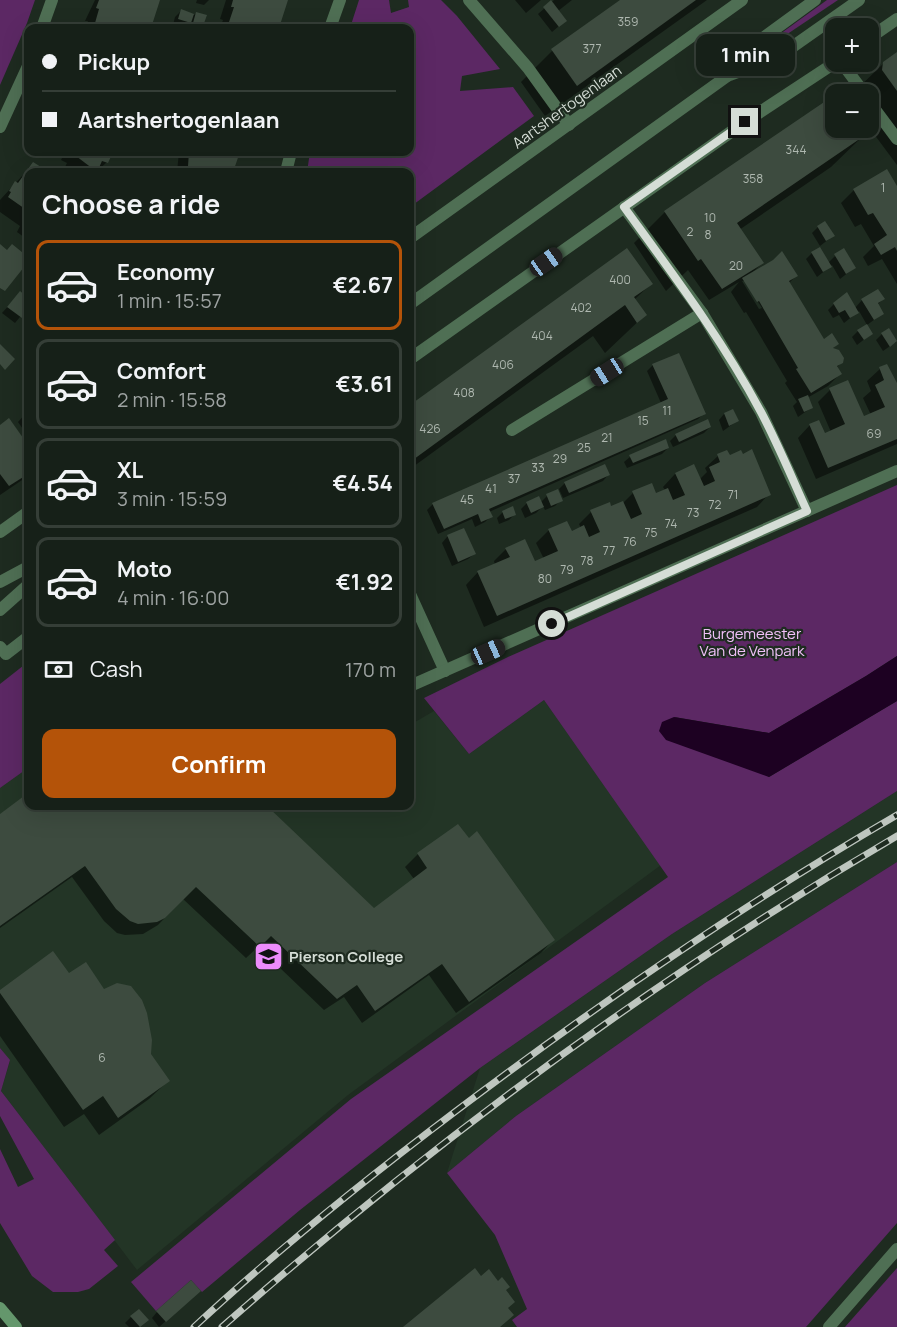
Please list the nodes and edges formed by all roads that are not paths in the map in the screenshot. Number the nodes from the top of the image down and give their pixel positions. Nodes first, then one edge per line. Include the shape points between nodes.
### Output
1 (52, 0) edge
2 (340, 0) edge
3 (469, 0) edge
4 (742, 0) edge
5 (815, 0) edge
6 (859, 0) edge
7 (897, 20) edge
8 (43, 24) edge
9 (331, 24) edge
10 (879, 32) edge
11 (825, 69) edge
12 (24, 75) edge
13 (726, 77) junction
14 (879, 115) edge
15 (569, 124) junction
16 (0, 127) edge
17 (897, 139) edge
18 (624, 207) junction
19 (414, 235) edge
20 (414, 301) edge
21 (702, 314) junction
22 (414, 356) edge
23 (512, 430) dead end
24 (897, 471) edge
25 (807, 511) junction
26 (24, 515) edge
27 (0, 532) edge
28 (24, 569) edge
29 (0, 582) edge
30 (24, 589) edge
31 (414, 603) edge
32 (0, 610) edge
33 (24, 640) edge
34 (0, 647) edge
35 (445, 671) junction
36 (414, 684) edge
37 (897, 1249) edge
38 (0, 1308) edge
39 (15, 1327) edge
40 (829, 1327) edge

1 - 8 street
2 - 9 street
3 - 15 street via 528,68
4 - 15 street, Aartshertogenlaan
5 - 13 street via 763,38
6 - 13 street via 777,57
7 - 10 street
11 - 18 street
12 - 16 street
13 - 20 street
14 - 17 street
15 - 19 street, Aartshertogenlaan
18 - 21 street
18 - 22 street
21 - 23 street
21 - 25 street via 761,412
24 - 25 street
25 - 35 street
26 - 27 street
28 - 29 street
30 - 32 street
31 - 35 street
33 - 34 street via 6,654
35 - 36 street
37 - 40 street
38 - 39 main road

